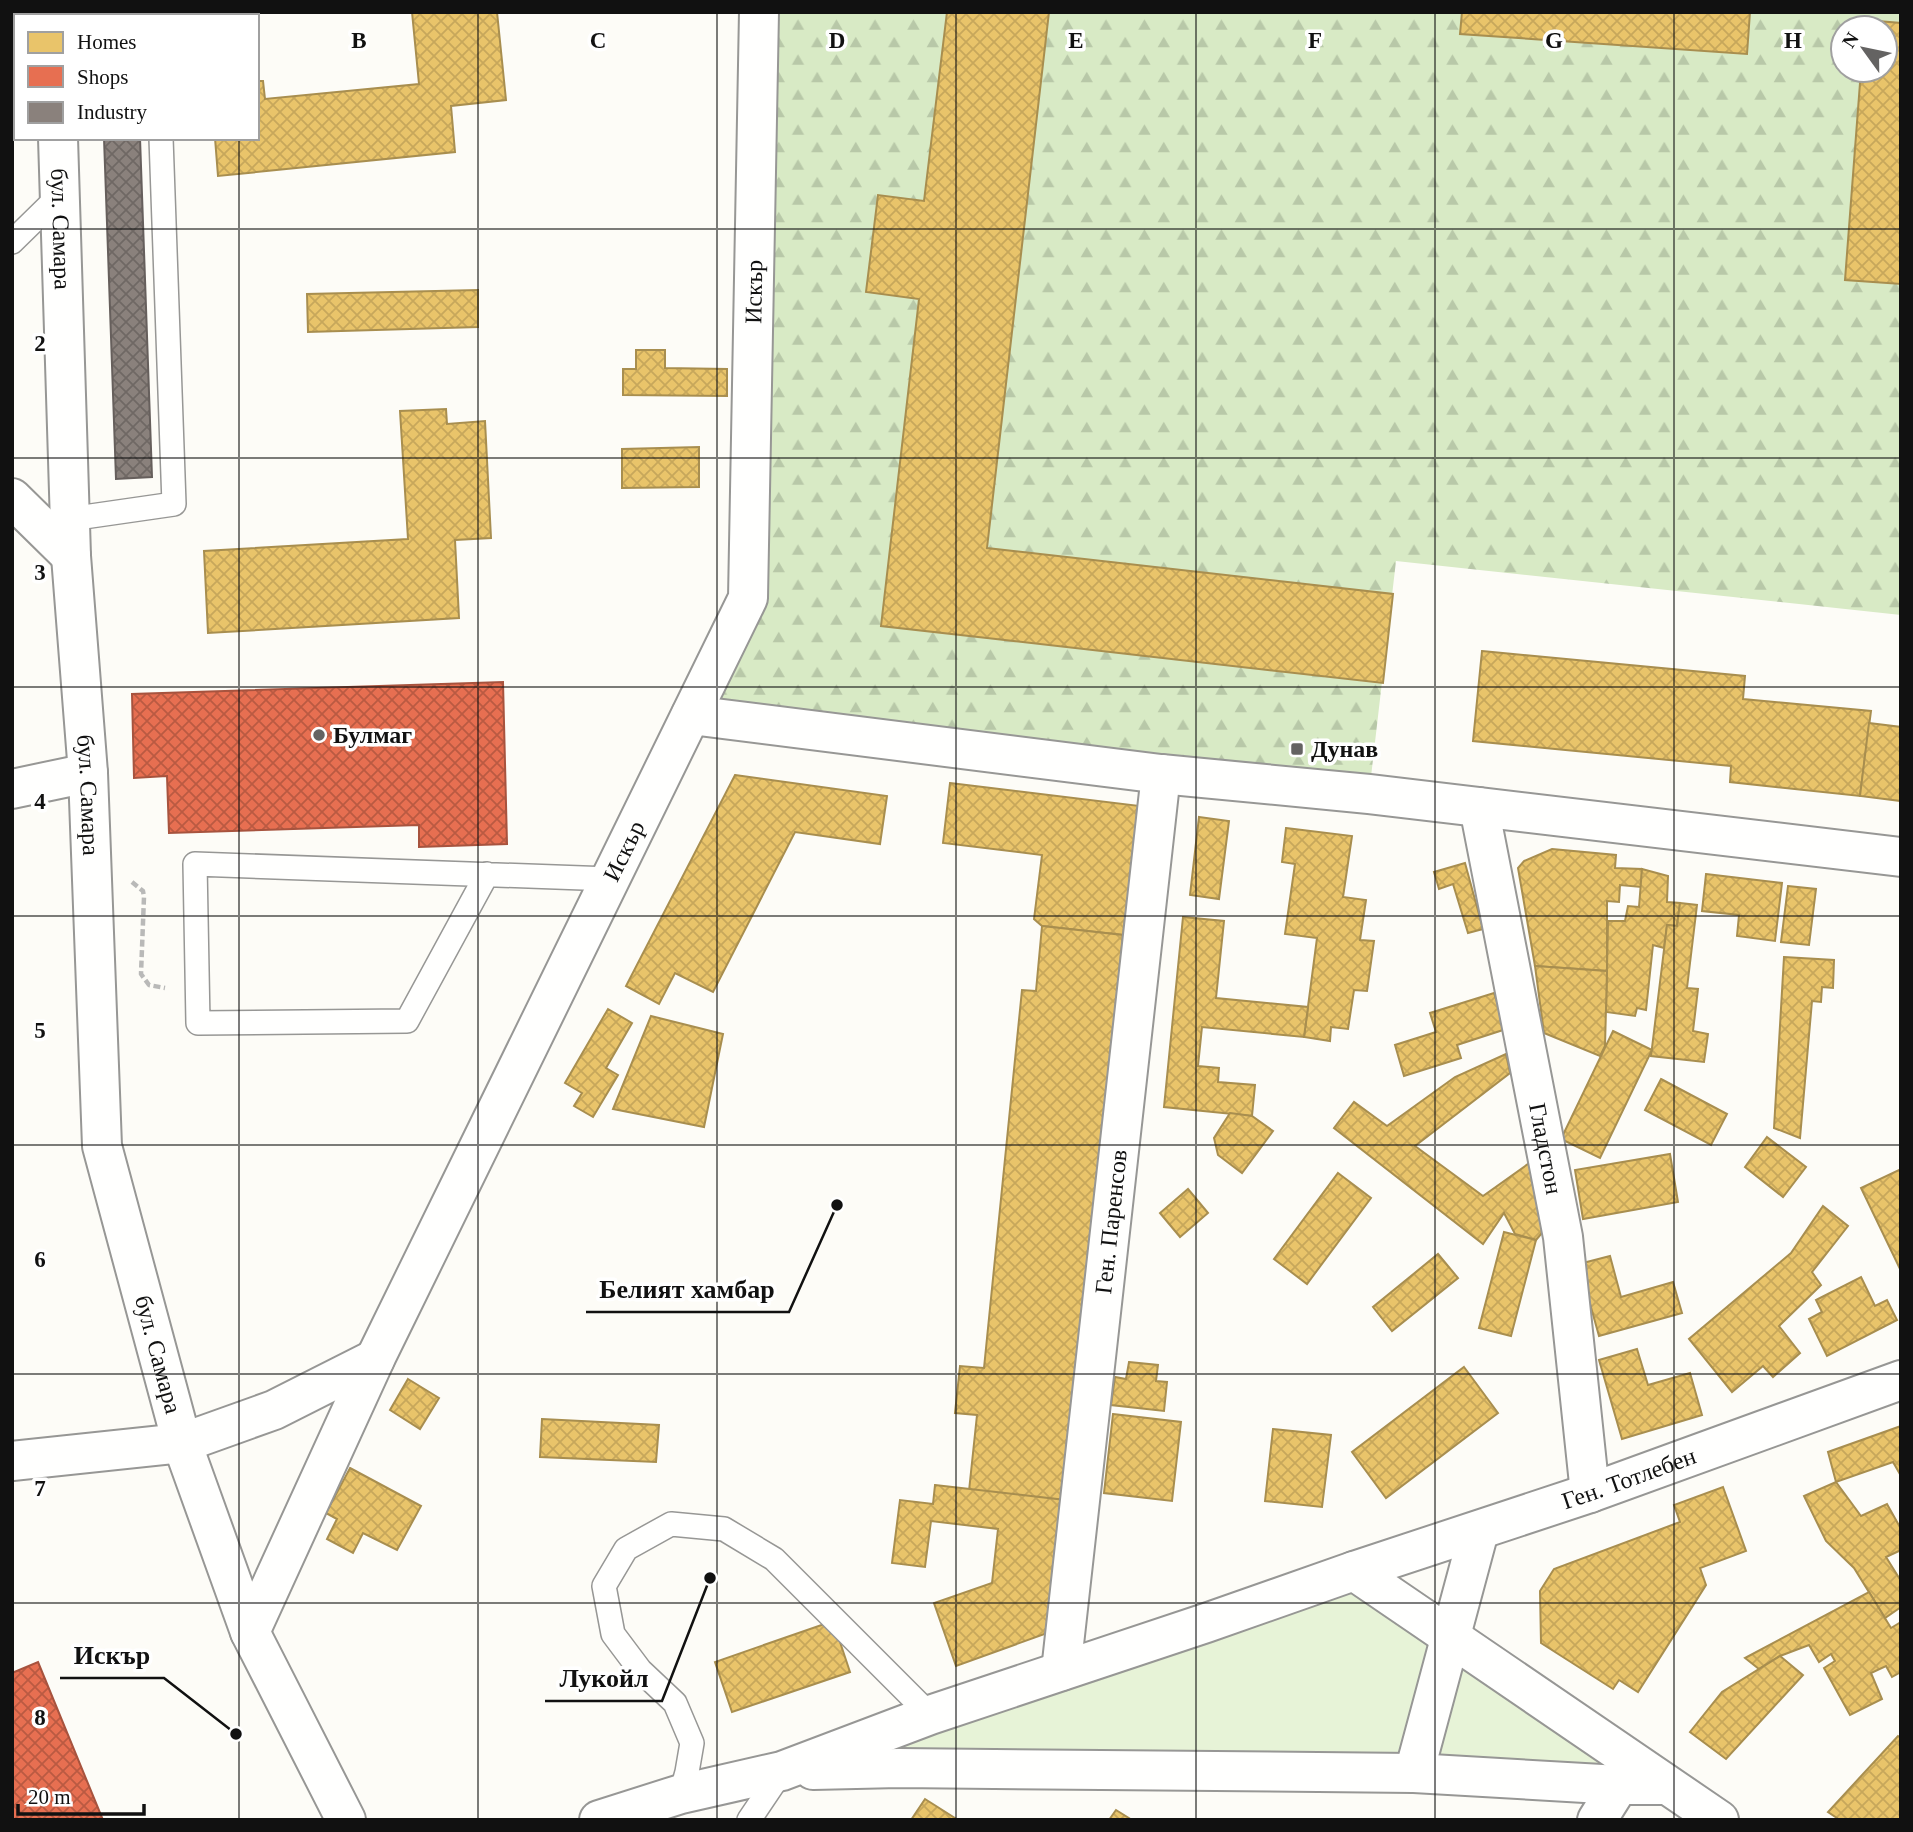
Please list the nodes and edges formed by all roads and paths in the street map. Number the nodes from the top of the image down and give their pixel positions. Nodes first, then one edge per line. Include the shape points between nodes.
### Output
1 (758, 12) edge
2 (58, 140) edge
3 (161, 140) edge
4 (60, 195) junction
5 (12, 242) edge
6 (12, 498) edge
7 (70, 538) junction
8 (691, 715) junction
9 (88, 773) junction
10 (1161, 774) junction
11 (12, 789) edge
12 (1479, 807) junction
13 (1901, 857) edge
14 (487, 874) junction
15 (610, 879) junction
16 (92, 881) junction
17 (197, 987) junction
18 (375, 1359) junction
19 (1901, 1380) edge
20 (182, 1443) junction
21 (12, 1461) edge
22 (1590, 1493) junction
23 (1479, 1531) junction
24 (1354, 1571) junction
25 (250, 1632) junction
26 (1450, 1635) junction
27 (1061, 1671) junction
28 (930, 1715) junction
29 (782, 1771) junction
30 (1414, 1773) junction
31 (1619, 1785) junction
32 (1667, 1785) junction
33 (681, 1794) junction
34 (346, 1820) edge
35 (600, 1820) edge
36 (750, 1820) edge
37 (1597, 1820) edge
38 (1719, 1820) edge

1 - 8 street, Искър via 748,598
2 - 4 street, бул. Самара
3 - 7 lane via 174,504
4 - 5 lane
4 - 7 street, бул. Самара
6 - 7 street
7 - 9 street, бул. Самара
8 - 10 street
8 - 15 street, Искър
9 - 11 street
9 - 16 street, бул. Самара
10 - 12 street
10 - 27 street, Ген. Паренсов
12 - 13 street
12 - 22 street, Гладстон via 1563,1237
14 - 15 lane
14 - 17 lane via 407,1021 198,1023
14 - 17 lane via 195,864
15 - 18 street, Искър
16 - 17 path via 131,882 143,891 141,974 149,985 159,989
16 - 20 street, бул. Самара via 102,1146
18 - 20 street via 274,1410
18 - 25 street, Искър
19 - 22 street, Ген. Тотлебен
20 - 21 street
20 - 25 street, бул. Самара
22 - 23 street, Ген. Тотлебен
23 - 24 street, Ген. Тотлебен
23 - 26 street
24 - 26 street
24 - 27 street, Ген. Тотлебен
25 - 34 street, бул. Самара
26 - 30 street
26 - 32 street
27 - 28 street, Ген. Тотлебен
28 - 29 street, Ген. Тотлебен
28 - 33 lane via 774,1559 724,1530 671,1524 626,1549 604,1586 613,1634 640,1670 675,1703 692,1743
29 - 30 street
29 - 33 street
29 - 36 lane
30 - 31 street
31 - 32 street
31 - 37 street
32 - 38 street
33 - 35 street

